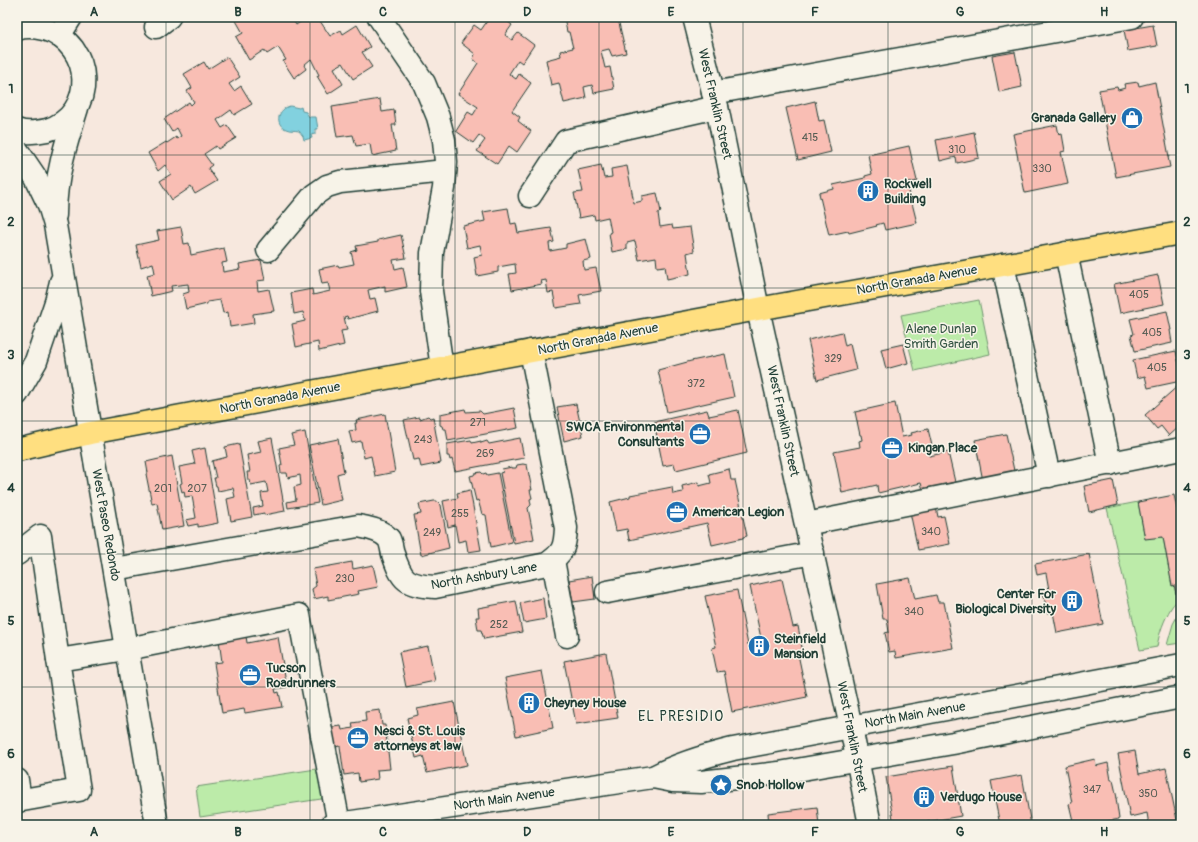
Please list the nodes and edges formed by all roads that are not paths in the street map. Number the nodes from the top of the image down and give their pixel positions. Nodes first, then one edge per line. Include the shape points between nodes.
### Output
1 (71, 17) edge
2 (379, 17) edge
3 (1132, 17) edge
4 (695, 19) edge
5 (17, 30) edge
6 (59, 36) junction
7 (715, 100) junction
8 (78, 104) junction
9 (17, 130) edge
10 (17, 150) edge
11 (445, 171) junction
12 (530, 196) dead end
13 (55, 224) junction
14 (1181, 233) edge
15 (268, 250) dead end
16 (1066, 253) junction
17 (61, 259) junction
18 (1004, 265) junction
19 (758, 309) junction
20 (531, 351) junction
21 (442, 368) junction
22 (17, 394) edge
23 (90, 433) junction
24 (17, 450) edge
25 (1181, 450) edge
26 (1110, 464) junction
27 (1049, 476) junction
28 (806, 524) junction
29 (813, 553) junction
30 (17, 554) edge
31 (553, 560) junction
32 (114, 569) junction
33 (607, 592) dead end
34 (567, 636) dead end
35 (128, 649) junction
36 (58, 660) junction
37 (1181, 665) edge
38 (1181, 697) edge
39 (851, 727) junction
40 (858, 759) junction
41 (653, 777) junction
42 (18, 794) edge
43 (335, 824) edge
44 (157, 825) edge
45 (870, 825) edge

1 - 6 street
2 - 11 street via 424,82 444,140
3 - 7 street
4 - 7 street, West Franklin Street
5 - 6 street via 37,27
6 - 8 street via 68,41 78,55 83,71 84,88
7 - 12 street via 566,141
7 - 19 street, West Franklin Street
8 - 9 street via 68,118 54,128 37,132
8 - 13 street via 64,148 56,188
10 - 13 street via 36,178
11 - 15 street via 340,182 327,186 314,195
11 - 21 street via 432,254 431,291
13 - 17 street, West Paseo Redondo
14 - 16 main road, North Granada Avenue
16 - 18 main road, North Granada Avenue
16 - 26 street
17 - 22 street via 62,275 50,322 36,361
17 - 23 street, West Paseo Redondo
18 - 19 main road, North Granada Avenue
18 - 27 street
19 - 20 main road, North Granada Avenue
19 - 28 street, West Franklin Street
20 - 21 main road, North Granada Avenue
20 - 31 street, North Ashbury Lane via 566,528 565,541 559,555
21 - 23 main road, North Granada Avenue
23 - 24 main road, North Granada Avenue
23 - 32 street, West Paseo Redondo
25 - 26 street
26 - 27 street
27 - 28 street
28 - 29 street, West Franklin Street
29 - 33 street
29 - 39 street, West Franklin Street
30 - 36 street via 40,536
31 - 32 street, North Ashbury Lane via 547,564 435,587 416,586 402,577 388,539 376,529 358,526
31 - 34 street
32 - 35 street, West Paseo Redondo
35 - 36 street
35 - 43 street via 299,615
35 - 44 street, West Paseo Redondo
36 - 42 street via 79,790
37 - 39 street, North Main Avenue
38 - 40 street, North Main Avenue
39 - 40 street, West Franklin Street
39 - 41 street, North Main Avenue via 708,755 674,766
40 - 41 street, North Main Avenue via 779,773 702,782
40 - 45 street, West Franklin Street
41 - 43 street, North Main Avenue

